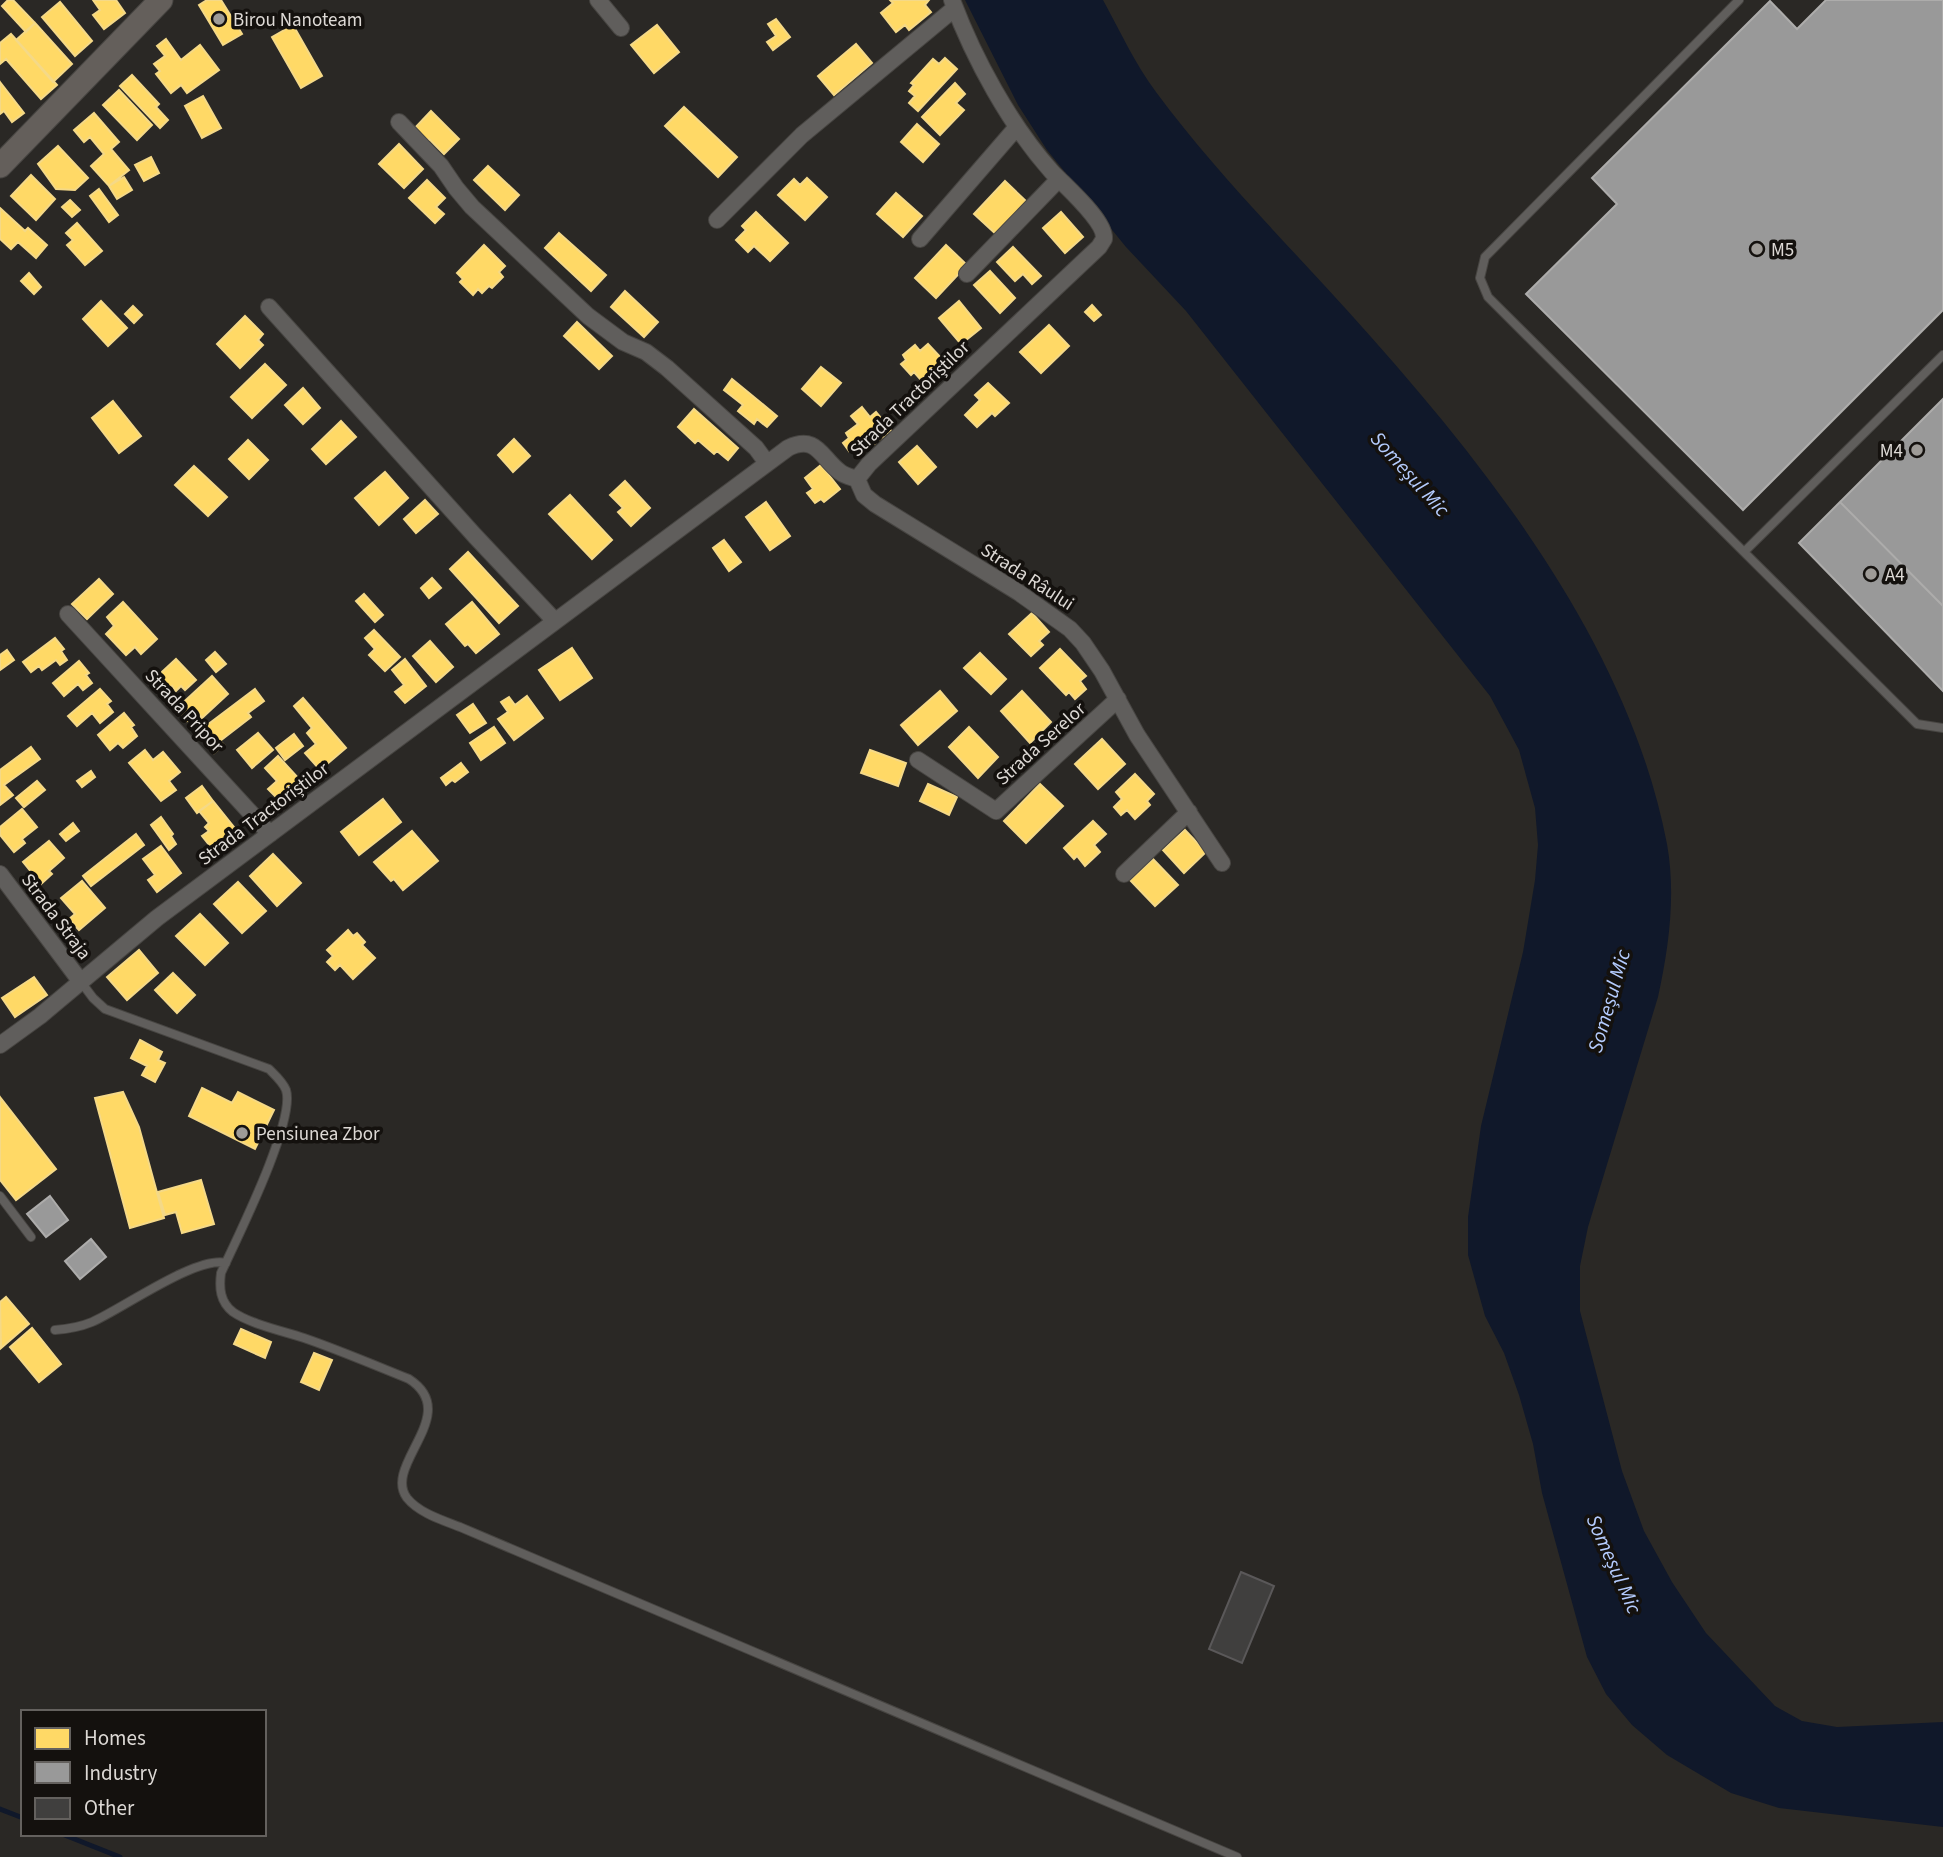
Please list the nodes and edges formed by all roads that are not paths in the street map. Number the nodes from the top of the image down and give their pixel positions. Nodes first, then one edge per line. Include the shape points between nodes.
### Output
1 (161, 0) edge
2 (598, 0) edge
3 (1739, 0) edge
4 (953, 4) edge
5 (621, 27) dead end
6 (399, 122) dead end
7 (1017, 127) junction
8 (0, 166) edge
9 (1059, 179) junction
10 (717, 220) dead end
11 (920, 239) dead end
12 (967, 274) dead end
13 (269, 307) dead end
14 (1943, 355) edge
15 (767, 463) junction
16 (857, 479) junction
17 (1744, 552) junction
18 (68, 614) dead end
19 (555, 621) junction
20 (1118, 699) junction
21 (1943, 728) edge
22 (918, 760) dead end
23 (1188, 813) junction
24 (270, 834) junction
25 (1222, 863) dead end
26 (0, 874) edge
27 (1124, 874) dead end
28 (81, 982) junction
29 (0, 1045) edge
30 (0, 1196) edge
31 (31, 1237) dead end
32 (226, 1263) junction
33 (55, 1329) dead end
34 (1237, 1857) edge

1 - 8 main road
2 - 5 street
3 - 17 lane via 1485,257 1480,278 1488,297
4 - 7 street
4 - 10 street via 802,135
6 - 15 street via 472,207 587,316 667,368
7 - 9 street
7 - 11 street
9 - 12 street
9 - 16 street, Strada Tractoriștilor via 1101,225 1105,233 1099,247
13 - 19 street
14 - 17 lane
15 - 16 street, Strada Tractoriștilor via 800,442 811,444 839,471
15 - 19 street, Strada Tractoriștilor
16 - 20 street, Strada Râului via 864,495 875,504 1070,629
17 - 21 lane via 1917,724
18 - 24 street, Strada Pripor
19 - 24 street, Strada Tractoriștilor
20 - 22 street, Strada Serelor via 996,811
20 - 23 street, Strada Râului
23 - 25 street, Strada Râului
23 - 27 street
24 - 28 street, Strada Tractoriștilor via 157,918
26 - 28 street, Strada Straja
28 - 29 street, Strada Tractoriștilor
28 - 32 lane via 105,1009 269,1069 286,1090 288,1108 280,1135
30 - 31 lane
32 - 33 lane via 213,1262 174,1278 92,1322
32 - 34 lane via 219,1289 233,1312 418,1385 428,1404 426,1422 401,1485 407,1497 427,1513

